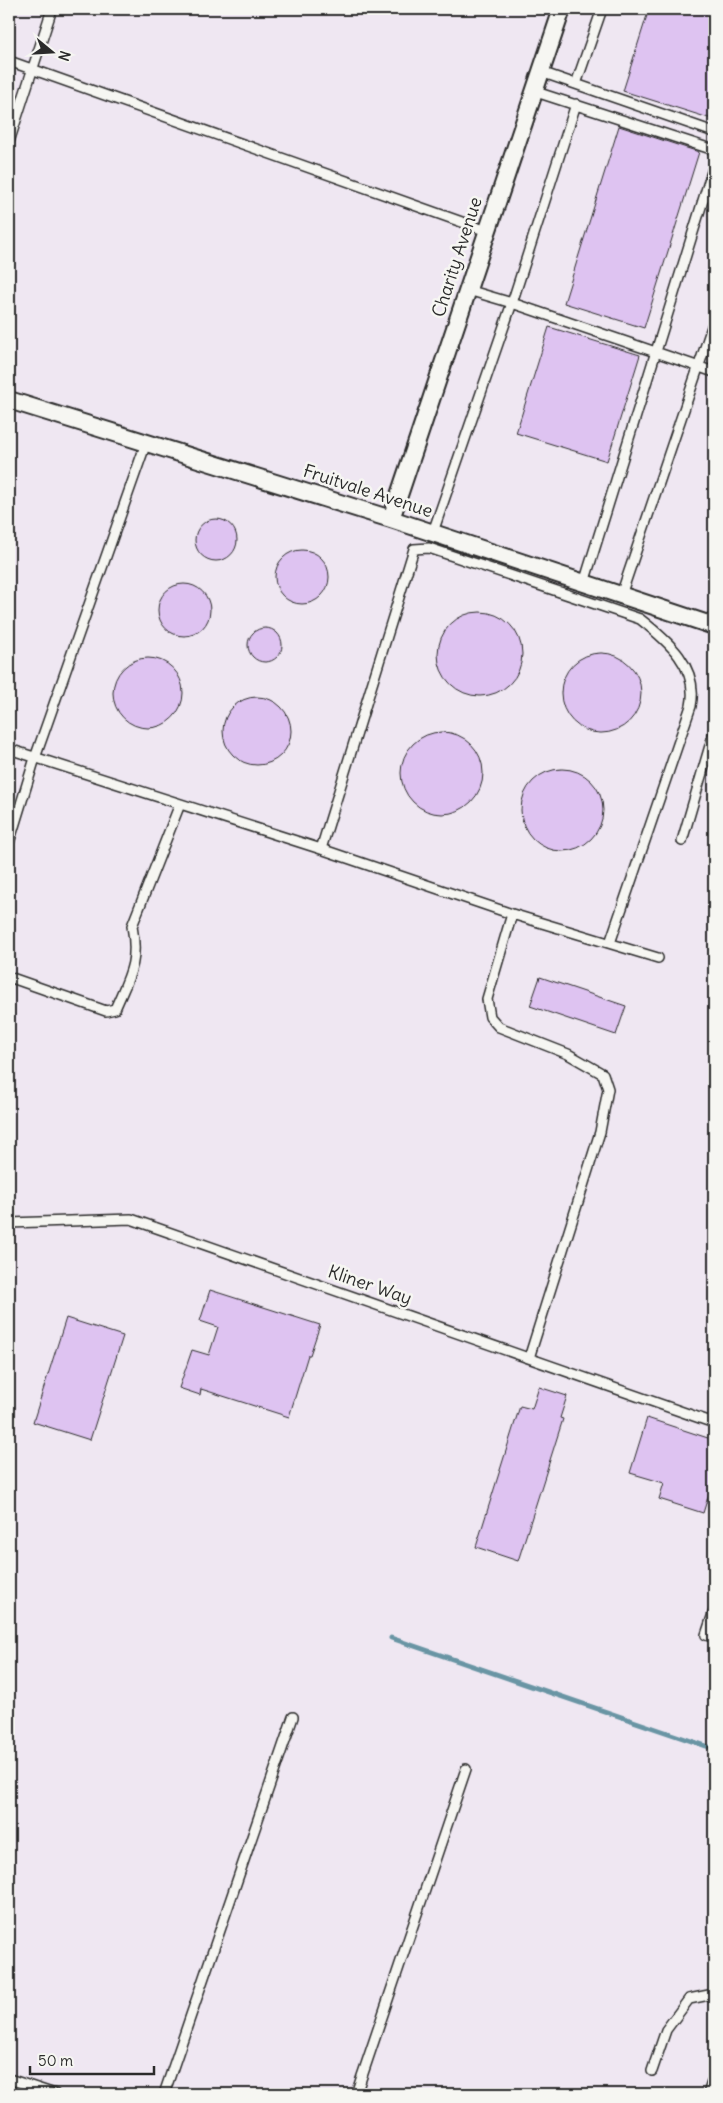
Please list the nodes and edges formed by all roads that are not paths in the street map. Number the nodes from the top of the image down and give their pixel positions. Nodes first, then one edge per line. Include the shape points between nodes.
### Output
1 (52, 9) edge
2 (562, 9) edge
3 (602, 9) edge
4 (9, 61) edge
5 (32, 69) junction
6 (541, 72) junction
7 (576, 84) junction
8 (534, 91) junction
9 (576, 104) junction
10 (714, 132) edge
11 (9, 142) edge
12 (714, 150) edge
13 (714, 166) edge
14 (487, 231) junction
15 (468, 290) junction
16 (512, 302) junction
17 (714, 321) edge
18 (655, 351) junction
19 (699, 366) junction
20 (714, 372) edge
21 (9, 400) edge
22 (146, 443) junction
23 (391, 519) junction
24 (432, 532) junction
25 (584, 583) junction
26 (621, 595) junction
27 (714, 626) edge
28 (714, 732) edge
29 (9, 749) edge
30 (36, 758) junction
31 (180, 804) junction
32 (682, 841) dead end
33 (9, 843) edge
34 (321, 849) junction
35 (512, 914) junction
36 (610, 943) junction
37 (658, 958) dead end
38 (9, 977) edge
39 (9, 1223) edge
40 (529, 1358) junction
41 (714, 1422) edge
42 (714, 1610) edge
43 (710, 1637) edge
44 (293, 1717) dead end
45 (466, 1769) dead end
46 (714, 1994) edge
47 (652, 2071) dead end
48 (714, 2076) edge
49 (9, 2079) edge
50 (55, 2094) edge
51 (164, 2094) edge
52 (356, 2094) edge
53 (708, 2094) edge

1 - 5 lane
2 - 6 street, Charity Avenue
3 - 7 lane
4 - 5 lane
5 - 11 lane
5 - 14 lane
6 - 7 lane
6 - 8 street, Charity Avenue
7 - 10 lane
8 - 9 lane
8 - 14 street, Charity Avenue
9 - 12 lane
9 - 16 lane
13 - 18 lane
14 - 15 street, Charity Avenue
15 - 16 lane
15 - 23 street, Charity Avenue
16 - 18 lane
16 - 24 lane
17 - 19 lane
18 - 19 lane
18 - 25 lane
19 - 20 lane
19 - 26 lane
21 - 22 street, Fruitvale Avenue
22 - 23 street, Fruitvale Avenue
22 - 30 lane
23 - 24 street, Fruitvale Avenue
24 - 25 street, Fruitvale Avenue
25 - 26 street, Fruitvale Avenue
26 - 27 street, Fruitvale Avenue
28 - 32 lane
29 - 30 lane
30 - 31 lane
30 - 33 lane
31 - 34 lane
31 - 38 lane via 132,926 134,963 115,1009 106,1011
34 - 35 lane
34 - 36 lane via 414,549 430,548 640,619 681,658 692,679 691,706
35 - 36 lane
35 - 40 lane via 487,999 490,1017 499,1027 568,1054 603,1074 608,1089 600,1132
36 - 37 lane
39 - 40 lane, Kliner Way via 131,1218
40 - 41 lane, Kliner Way
42 - 43 lane
44 - 51 lane
45 - 52 lane
46 - 47 lane via 689,1999 666,2030
48 - 53 lane
49 - 50 lane

